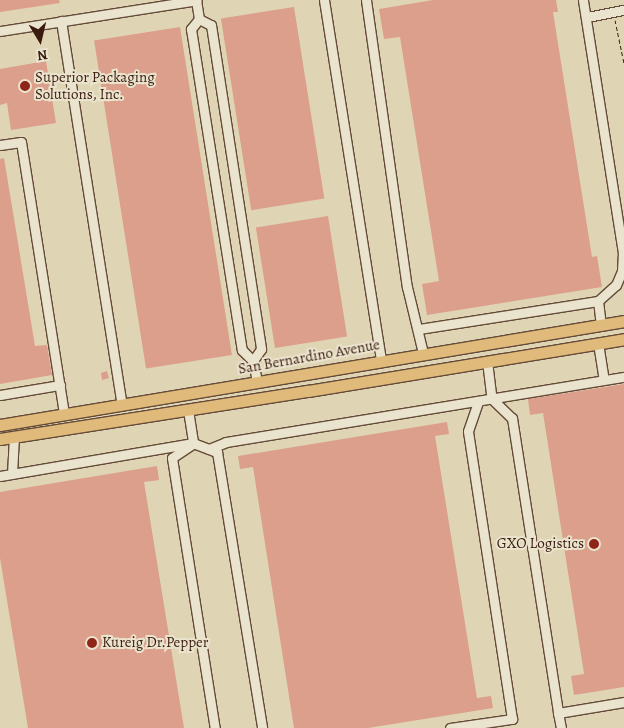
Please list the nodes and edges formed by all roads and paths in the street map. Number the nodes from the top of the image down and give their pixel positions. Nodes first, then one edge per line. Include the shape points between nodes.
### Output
1 (197, 0) edge
2 (324, 0) edge
3 (366, 0) edge
4 (583, 0) edge
5 (624, 10) edge
6 (614, 12) junction
7 (587, 17) junction
8 (199, 19) junction
9 (61, 21) junction
10 (0, 31) edge
11 (624, 63) edge
12 (0, 145) edge
13 (623, 243) edge
14 (598, 301) junction
15 (624, 321) edge
16 (602, 324) junction
17 (419, 329) junction
18 (624, 339) edge
19 (598, 343) junction
20 (423, 353) junction
21 (381, 360) junction
22 (487, 361) junction
23 (253, 362) junction
24 (624, 377) edge
25 (604, 380) junction
26 (256, 381) junction
27 (60, 385) junction
28 (0, 395) edge
29 (492, 398) junction
30 (478, 402) junction
31 (122, 404) junction
32 (188, 410) junction
33 (64, 414) junction
34 (0, 425) edge
35 (14, 436) junction
36 (0, 439) edge
37 (193, 443) junction
38 (209, 449) junction
39 (12, 474) junction
40 (0, 476) edge
41 (624, 702) edge
42 (558, 712) junction
43 (513, 723) edge
44 (215, 728) edge
45 (262, 728) edge
46 (450, 728) edge
47 (561, 728) edge

1 - 8 street
1 - 9 street
2 - 21 street
3 - 17 street via 407,287
4 - 7 street
5 - 6 street
6 - 7 street
6 - 11 path
7 - 13 street
8 - 23 street via 191,29 194,49 242,350
8 - 23 street via 211,25 214,44 261,349
9 - 10 street
9 - 31 street
12 - 27 street via 21,142
13 - 14 street via 622,271 616,285
14 - 16 street
14 - 17 street
15 - 16 main road, San Bernardino Avenue
16 - 20 main road, San Bernardino Avenue
17 - 20 street
18 - 19 main road
19 - 22 main road
19 - 25 street
20 - 21 main road, San Bernardino Avenue
21 - 26 main road, San Bernardino Avenue
22 - 29 street
22 - 32 main road
23 - 26 street
24 - 25 street
25 - 29 street
26 - 31 main road, San Bernardino Avenue
27 - 28 street
27 - 33 street
29 - 30 street
29 - 42 street via 512,418
30 - 38 street via 226,442
30 - 43 street via 468,431
31 - 33 main road, San Bernardino Avenue
32 - 35 main road
32 - 37 street
33 - 34 main road, San Bernardino Avenue
35 - 36 main road
35 - 39 street
37 - 38 street
37 - 39 street
37 - 44 street via 172,458
38 - 45 street via 217,452
39 - 40 street
41 - 42 street
42 - 47 street
43 - 46 street

